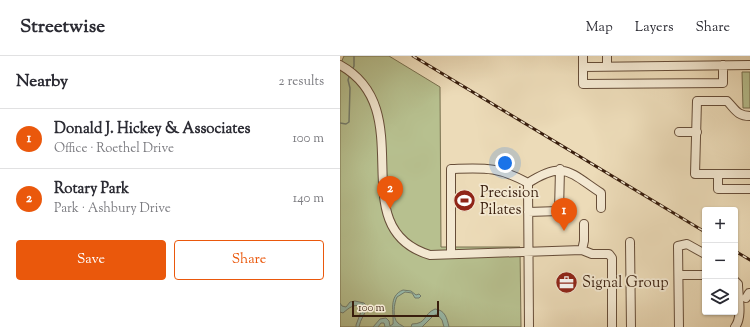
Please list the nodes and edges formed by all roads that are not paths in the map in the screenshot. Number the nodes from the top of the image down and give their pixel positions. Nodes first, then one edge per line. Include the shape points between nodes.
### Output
1 (583, 56) edge
2 (606, 56) edge
3 (718, 56) edge
4 (340, 65) edge
5 (720, 65) junction
6 (750, 65) edge
7 (606, 66) junction
8 (583, 67) junction
9 (750, 116) edge
10 (679, 132) dead end
11 (697, 132) junction
12 (560, 170) junction
13 (718, 174) junction
14 (750, 174) edge
15 (528, 183) junction
16 (750, 189) edge
17 (601, 208) dead end
18 (528, 212) junction
19 (584, 224) dead end
20 (630, 242) dead end
21 (582, 250) junction
22 (528, 252) junction
23 (702, 252) edge
24 (451, 254) junction
25 (679, 275) junction
26 (702, 275) edge
27 (738, 284) edge
28 (529, 327) edge
29 (612, 327) edge
30 (631, 327) edge
31 (679, 327) edge
32 (735, 327) edge

1 - 8 street
2 - 7 street
3 - 5 street
4 - 24 street via 352,72 368,92 377,113 380,206 385,223 398,239 415,250 430,254
5 - 6 street
5 - 7 street
5 - 8 street via 722,83 583,84
7 - 8 street
9 - 11 street via 739,114 727,102 697,101
10 - 11 street
11 - 13 street via 695,174
12 - 15 street via 542,174
12 - 17 street via 569,172 601,193
12 - 18 street via 559,211
13 - 14 street
13 - 16 street via 718,189
15 - 18 street
15 - 24 street via 512,174 493,169 451,169
18 - 22 street
19 - 21 street
20 - 30 street
21 - 22 street
21 - 29 street via 592,254 609,254 612,258
22 - 24 street
22 - 28 street
23 - 25 street via 687,244 678,246
25 - 26 street
25 - 31 street
27 - 32 street via 739,316

